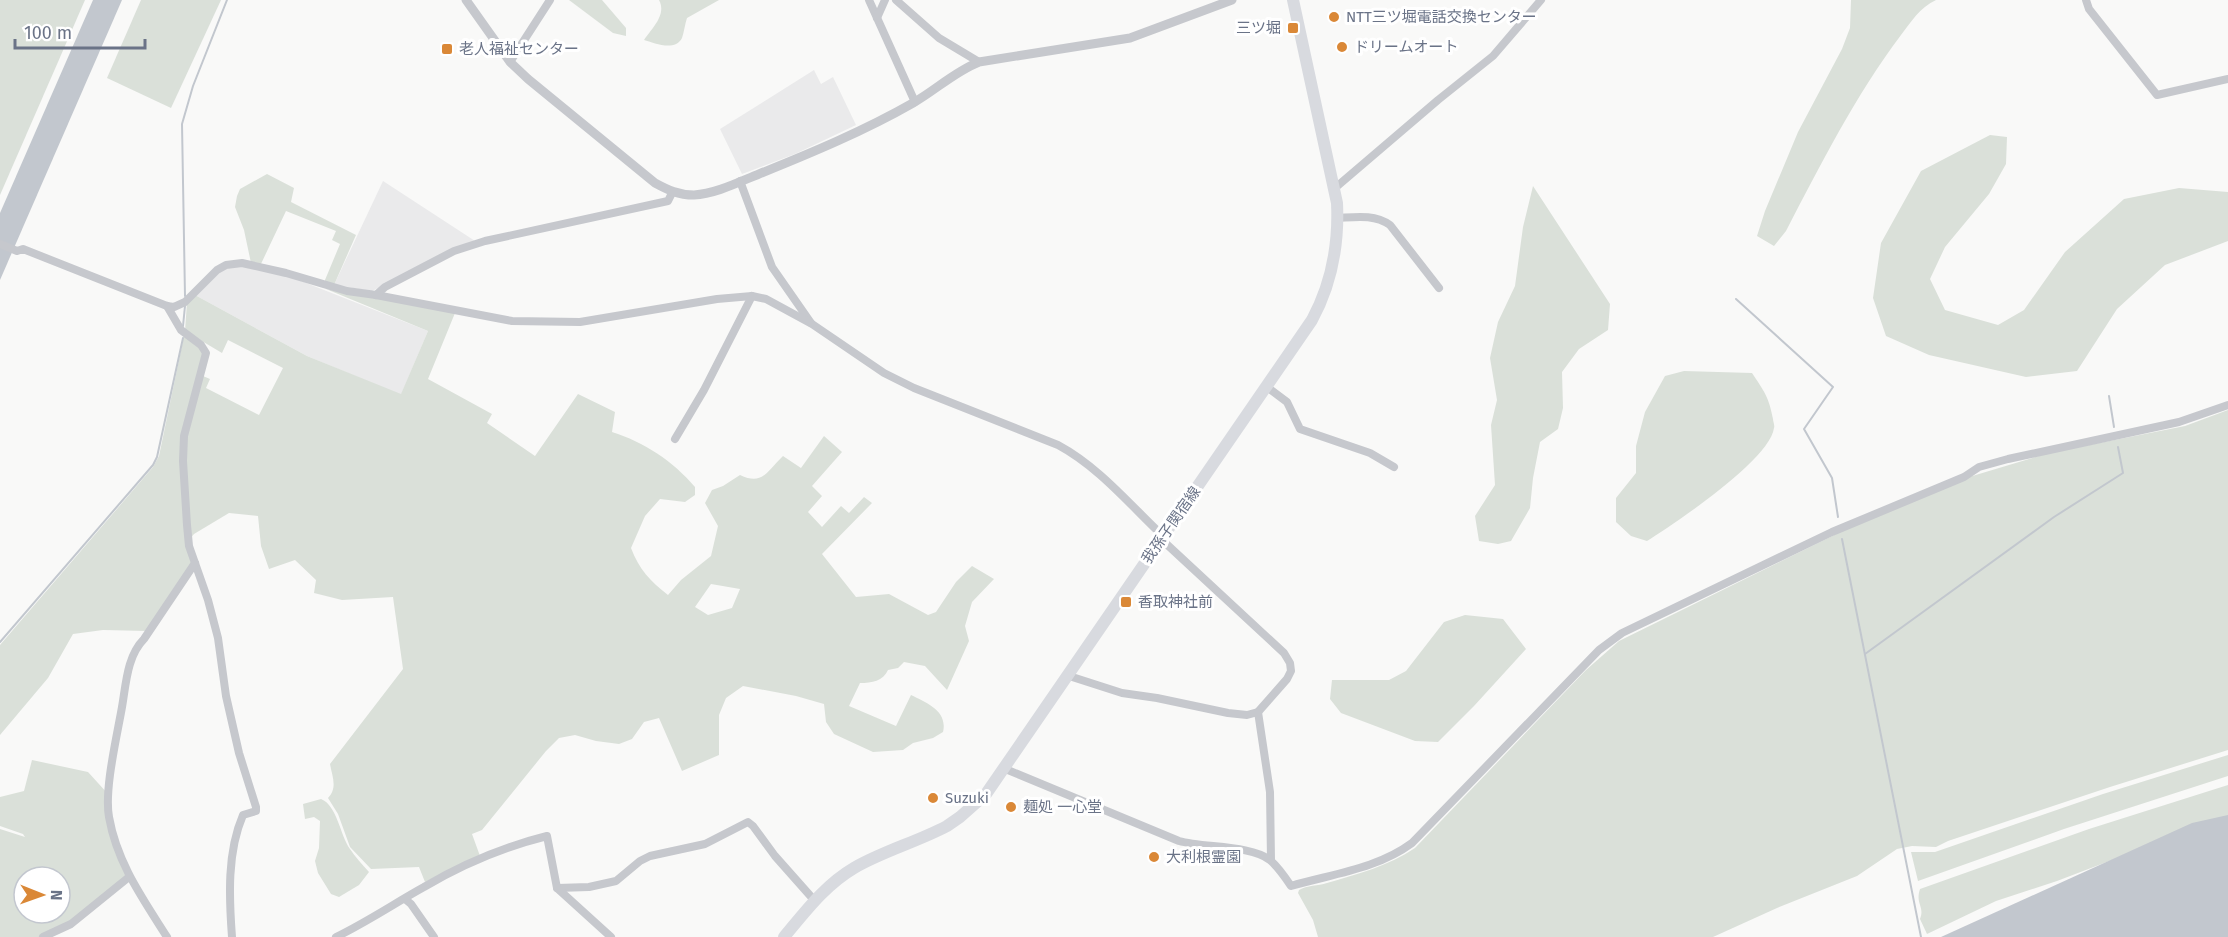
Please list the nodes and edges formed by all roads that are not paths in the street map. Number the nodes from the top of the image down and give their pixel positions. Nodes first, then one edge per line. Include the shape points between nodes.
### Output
1 (466, 0) edge
2 (550, 0) edge
3 (869, 0) edge
4 (885, 0) edge
5 (896, 0) edge
6 (1232, 0) edge
7 (1293, 0) edge
8 (1541, 0) edge
9 (2086, 0) edge
10 (878, 18) junction
11 (510, 62) junction
12 (979, 62) junction
13 (2228, 79) edge
14 (915, 102) junction
15 (740, 181) junction
16 (1335, 188) junction
17 (672, 193) junction
18 (1338, 218) junction
19 (0, 244) edge
20 (1439, 288) dead end
21 (376, 295) junction
22 (752, 296) junction
23 (167, 306) junction
24 (812, 324) junction
25 (1267, 387) junction
26 (2228, 405) edge
27 (675, 439) dead end
28 (1394, 467) dead end
29 (1162, 537) junction
30 (195, 563) junction
31 (1066, 675) junction
32 (1258, 712) junction
33 (1003, 768) junction
34 (1271, 860) junction
35 (129, 877) junction
36 (557, 888) junction
37 (405, 899) junction
38 (814, 900) junction
39 (43, 937) edge
40 (167, 937) edge
41 (232, 937) edge
42 (336, 937) edge
43 (434, 937) edge
44 (611, 937) edge
45 (784, 937) edge

1 - 11 street
2 - 11 street
3 - 10 street
4 - 10 street
5 - 12 street via 939,38
6 - 12 street via 1130,38
7 - 16 main road, 我孫子関宿線
8 - 16 street via 1493,56
9 - 13 street via 2157,95
10 - 14 street
11 - 17 street
12 - 14 street
14 - 15 street via 802,157
15 - 17 street via 695,195
15 - 24 street via 772,267
16 - 18 main road, 我孫子関宿線
17 - 21 street via 668,201 454,251
18 - 20 street via 1367,216 1390,225
18 - 25 main road, 我孫子関宿線 via 1335,260 1321,302
19 - 23 street via 23,249
21 - 22 street via 512,321 550,322 590,320
21 - 23 street via 242,263 217,270 185,302
22 - 24 street via 775,303
22 - 27 street
23 - 30 street via 181,330 206,353 184,436 187,525
24 - 29 street via 884,373 914,388 1074,453
25 - 28 street via 1287,402 1300,429 1370,453
25 - 29 main road, 我孫子関宿線
26 - 34 street via 2179,422 1979,467 1964,477 1832,532 1604,645 1426,830 1399,853 1292,886
29 - 31 main road, 我孫子関宿線
29 - 32 street via 1290,663 1287,680
30 - 35 street via 135,648 128,670 108,816
30 - 41 street via 216,629 228,708 256,807 256,811 243,815 238,826 231,868
31 - 32 street via 1122,693 1188,706 1247,715
31 - 33 main road, 我孫子関宿線
32 - 34 street via 1270,792
33 - 34 street via 1179,841 1259,854
33 - 38 main road, 我孫子関宿線 via 986,794 960,817 938,831 854,868
35 - 39 street via 71,924
35 - 40 street
36 - 37 street via 547,836 489,854
36 - 38 street via 616,881 654,854 705,844 750,822
36 - 44 street
37 - 42 street
37 - 43 street
38 - 45 main road, 我孫子関宿線

